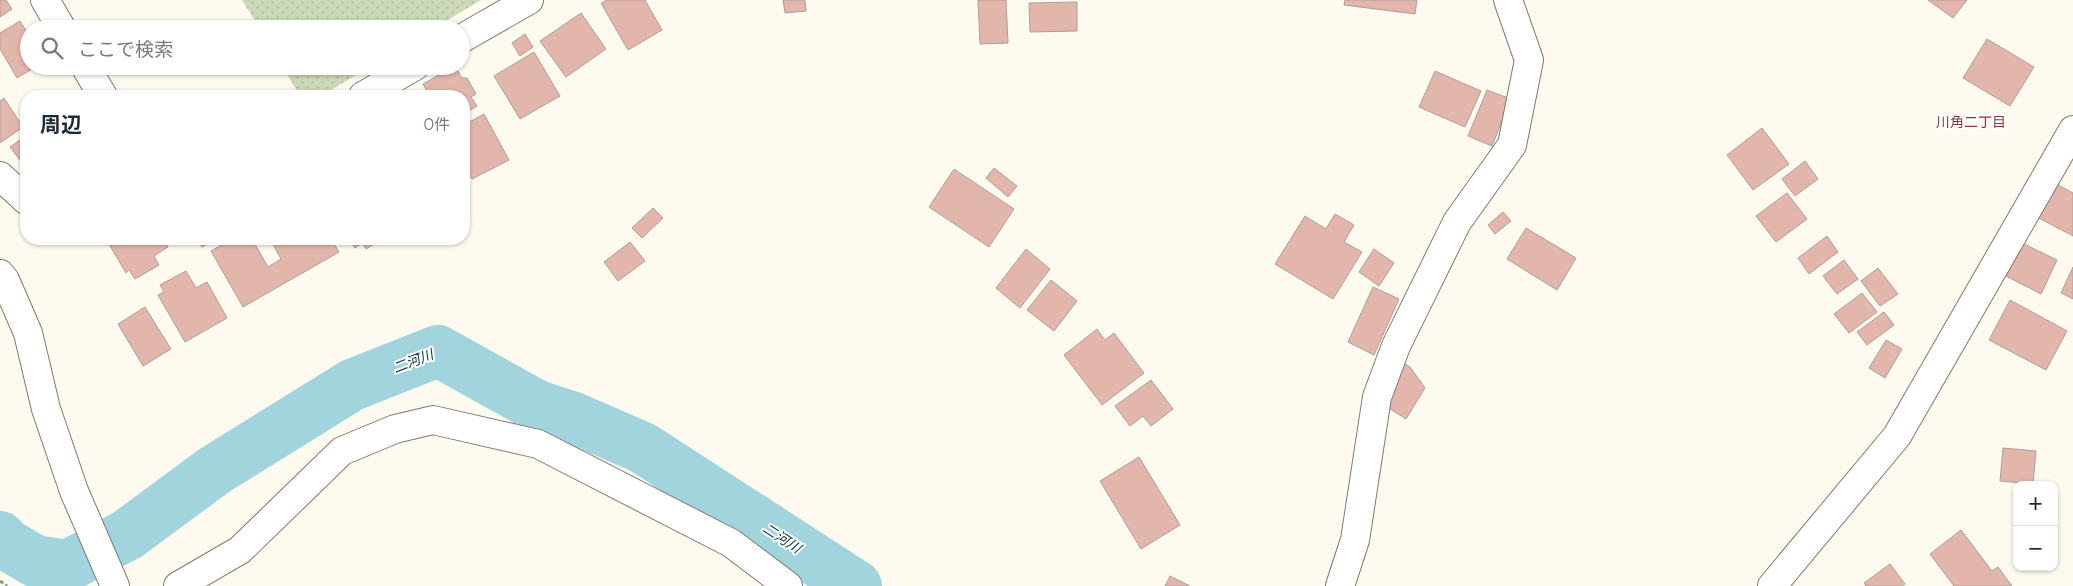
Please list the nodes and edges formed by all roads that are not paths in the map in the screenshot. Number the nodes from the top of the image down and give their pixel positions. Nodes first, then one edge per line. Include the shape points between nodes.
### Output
1 (45, 0) edge
2 (529, 0) edge
3 (1508, 0) edge
4 (57, 20) edge
5 (470, 34) edge
6 (90, 75) edge
7 (399, 75) edge
8 (99, 90) edge
9 (373, 90) edge
10 (2073, 130) edge
11 (0, 176) edge
12 (20, 194) edge
13 (0, 274) edge
14 (115, 585) edge
15 (178, 586) edge
16 (788, 586) edge
17 (1340, 586) edge
18 (1772, 586) edge

1 - 4 street
2 - 5 street
3 - 17 street via 1528,60 1512,145 1456,222 1396,346 1378,397 1355,540
6 - 8 street
7 - 9 street
10 - 18 street via 1897,436
11 - 12 street
13 - 14 street via 28,333 46,409 74,491
15 - 16 street via 240,550 342,451 394,429 433,420 538,444 731,543

